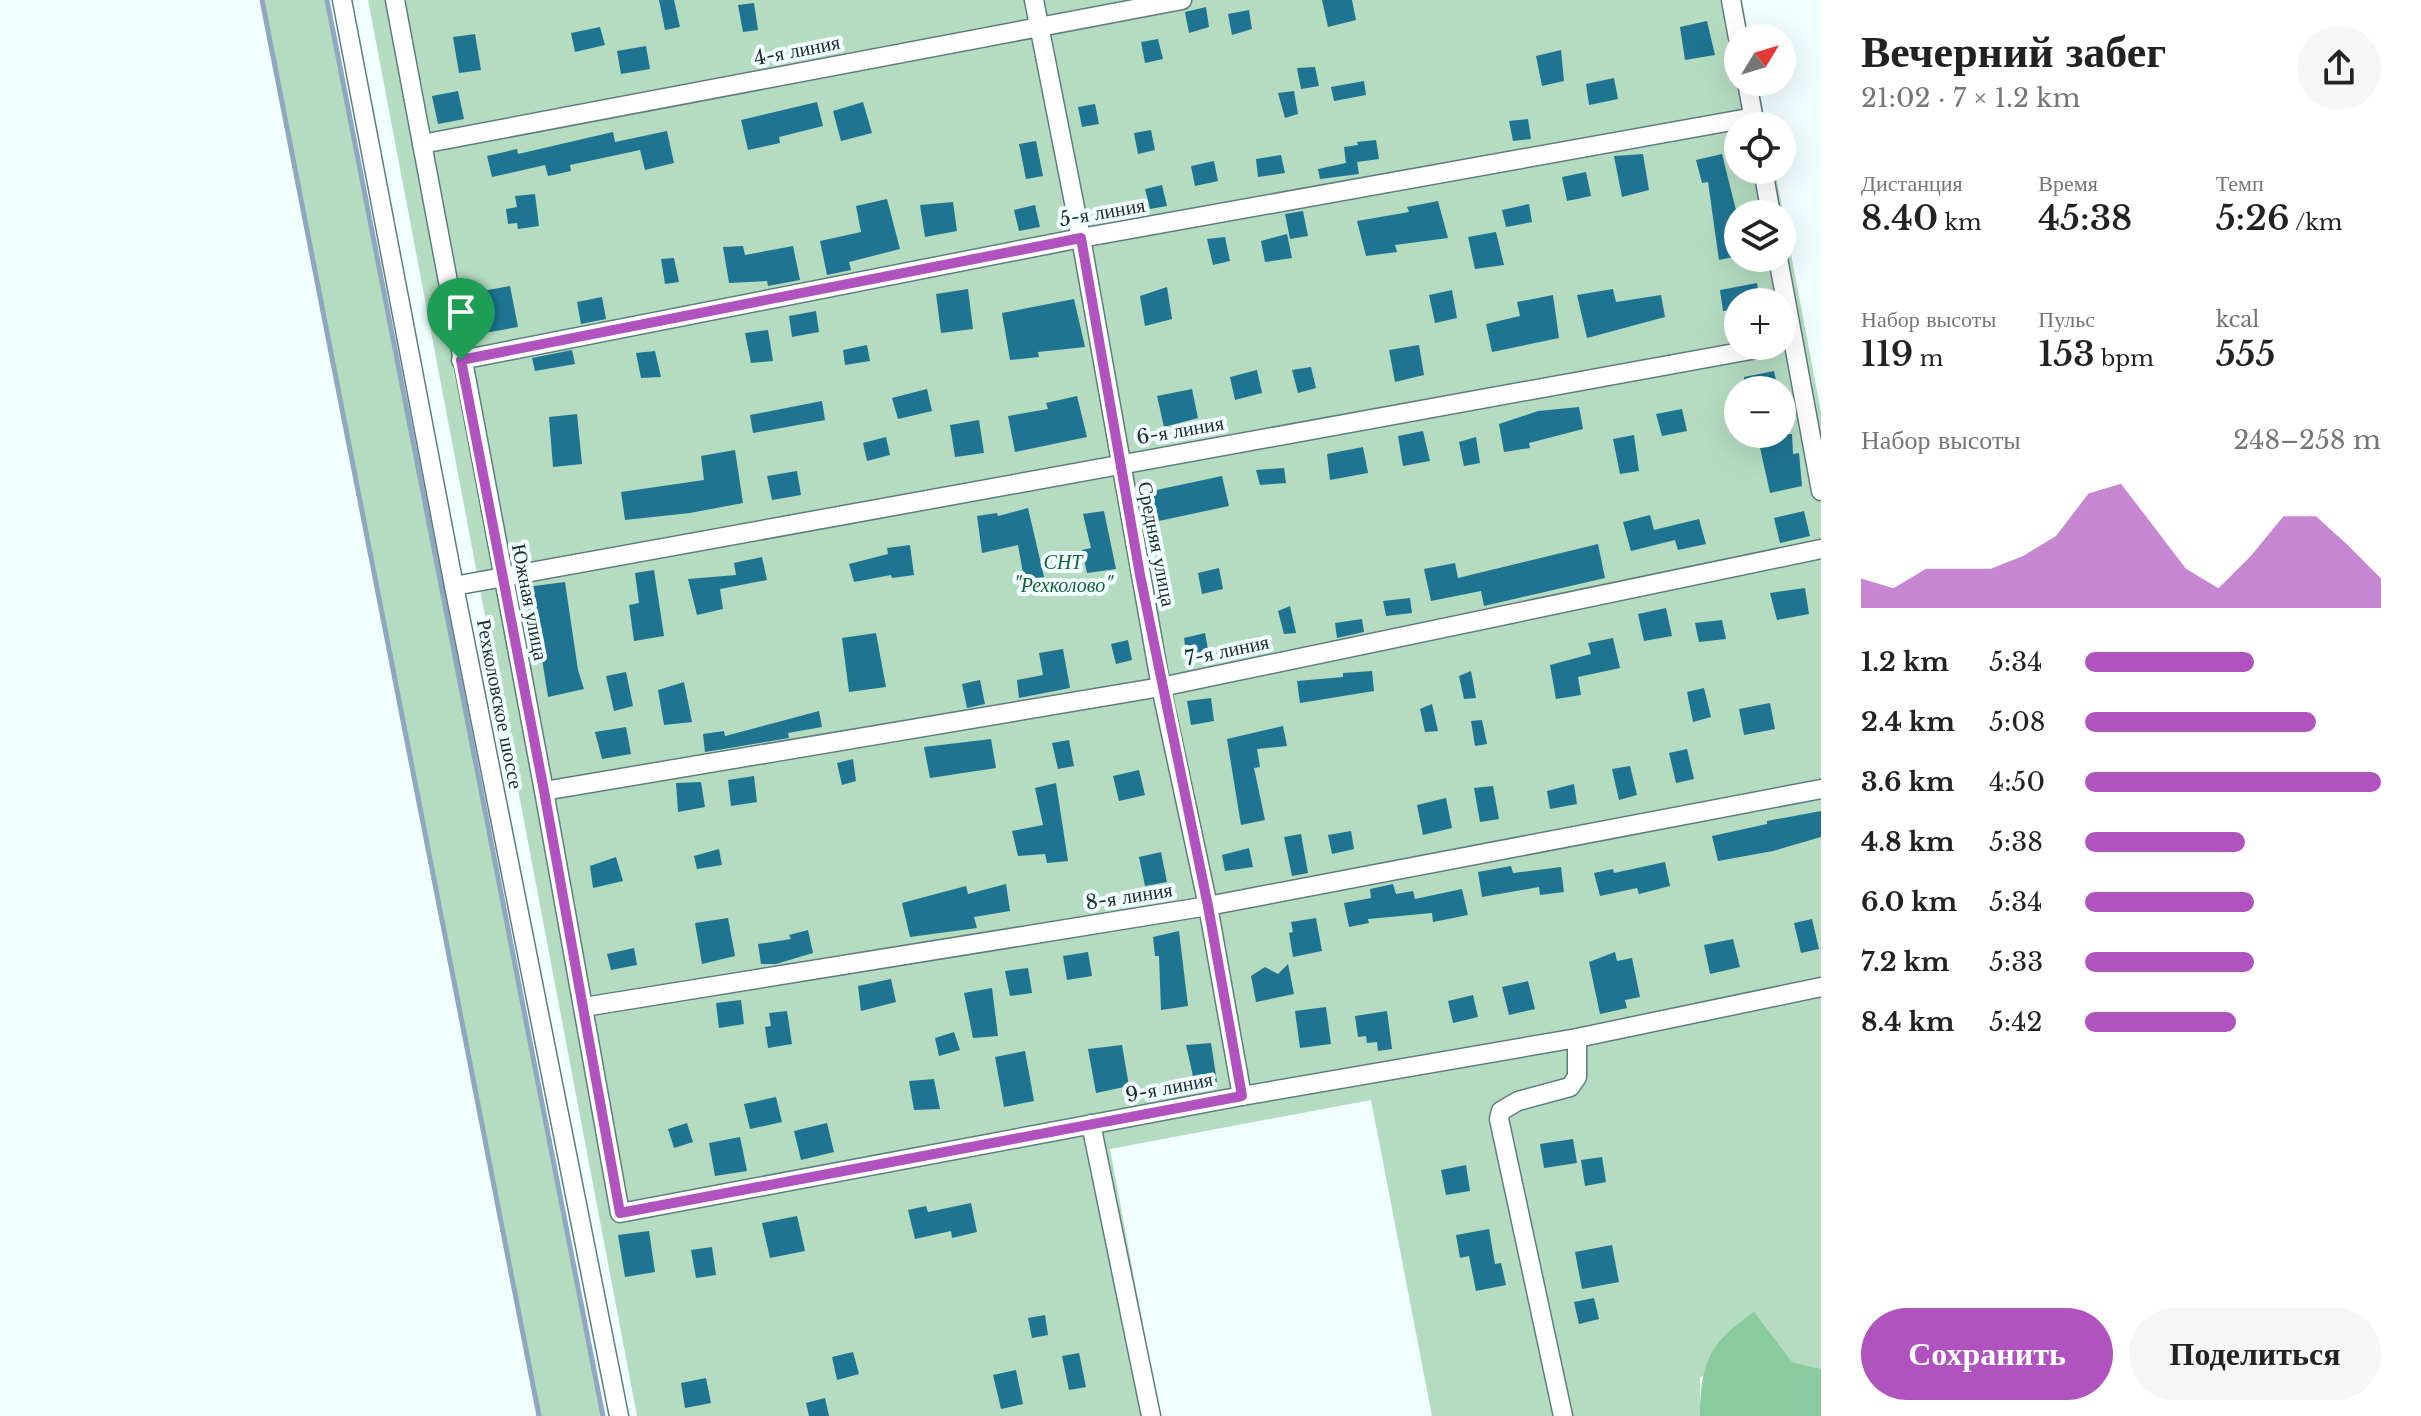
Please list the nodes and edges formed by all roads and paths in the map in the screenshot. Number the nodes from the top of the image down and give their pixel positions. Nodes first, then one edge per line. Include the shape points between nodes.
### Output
1 (342, 0) edge
2 (395, 0) edge
3 (1034, 0) edge
4 (1182, 0) edge
5 (1731, 0) edge
6 (1735, 24) edge
7 (1039, 26) junction
8 (1724, 126) edge
9 (422, 144) junction
10 (1081, 238) junction
11 (1724, 355) edge
12 (461, 360) junction
13 (1792, 360) edge
14 (1119, 463) junction
15 (1821, 491) edge
16 (1821, 549) edge
17 (502, 579) junction
18 (454, 586) junction
19 (1161, 687) junction
20 (1821, 789) edge
21 (544, 791) junction
22 (1208, 906) junction
23 (1821, 987) edge
24 (584, 1007) junction
25 (1577, 1038) junction
26 (1242, 1096) junction
27 (1091, 1124) junction
28 (620, 1213) joint
29 (619, 1416) edge
30 (1151, 1416) edge
31 (1563, 1416) edge

1 - 18 street, Рехколовское шоссе
2 - 9 street, Южная улица
3 - 7 street, Средняя улица
4 - 7 street, 4-я линия
5 - 6 street
7 - 9 street, 4-я линия
7 - 10 street, Средняя улица
8 - 10 street, 5-я линия
9 - 12 street, Южная улица
10 - 12 street, 5-я линия
10 - 14 street, Средняя улица
11 - 14 street, 6-я линия
12 - 17 street, Южная улица
13 - 15 street
14 - 17 street, 6-я линия
14 - 19 street, Средняя улица
16 - 19 street, 7-я линия
17 - 18 street, 6-я линия
17 - 21 street, Южная улица
18 - 29 street, Рехколовское шоссе
19 - 21 street, 7-я линия
19 - 22 street, Средняя улица
20 - 22 street, 8-я линия
21 - 24 street, Южная улица
22 - 24 street, 8-я линия
22 - 26 street, Средняя улица
23 - 25 street, 9-я линия
24 - 28 street, Южная улица
25 - 26 street, 9-я линия
25 - 31 street via 1577,1077 1570,1087 1508,1105 1499,1119
26 - 27 street, 9-я линия
27 - 28 street, 9-я линия
27 - 30 street

